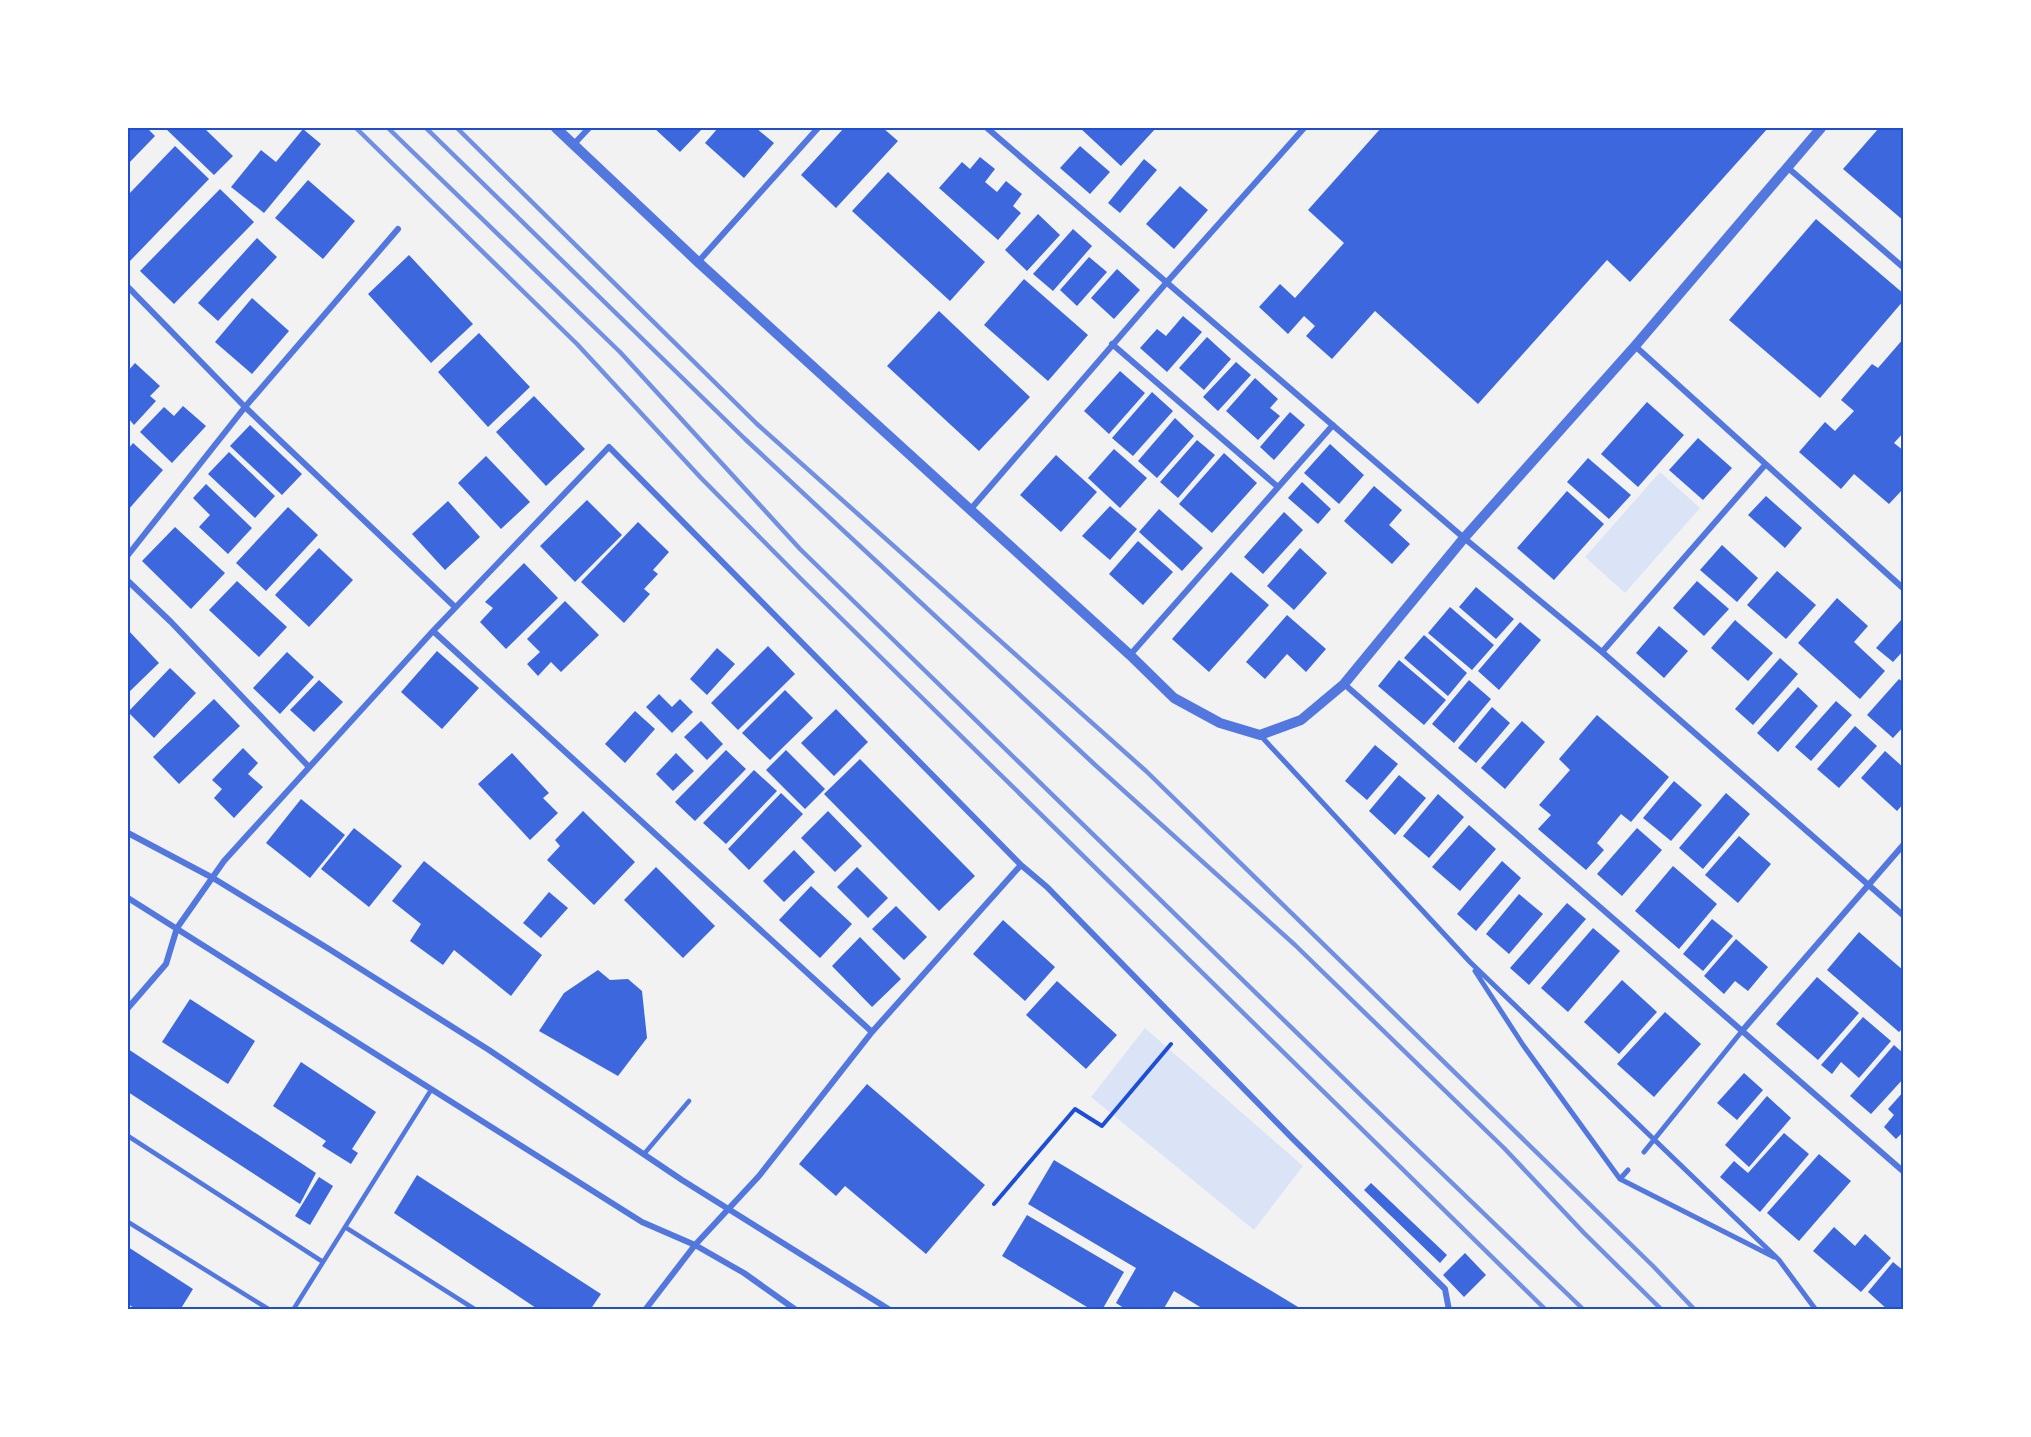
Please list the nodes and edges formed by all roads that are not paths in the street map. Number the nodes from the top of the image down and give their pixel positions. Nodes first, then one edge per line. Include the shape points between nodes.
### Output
1 (556, 128) edge
2 (589, 128) edge
3 (818, 128) edge
4 (987, 128) edge
5 (1304, 128) edge
6 (1821, 128) edge
7 (574, 144) junction
8 (1788, 167) junction
9 (398, 229) dead end
10 (698, 262) junction
11 (1904, 268) edge
12 (1167, 282) junction
13 (128, 287) edge
14 (1112, 344) junction
15 (1635, 346) junction
16 (245, 407) junction
17 (1333, 425) junction
18 (1765, 465) junction
19 (1278, 488) junction
20 (970, 510) junction
21 (1464, 538) junction
22 (128, 555) edge
23 (128, 581) edge
24 (1904, 589) edge
25 (455, 607) junction
26 (433, 631) junction
27 (1602, 652) junction
28 (1130, 655) junction
29 (1344, 684) junction
30 (1260, 735) junction
31 (309, 767) junction
32 (128, 834) edge
33 (1904, 844) edge
34 (1022, 865) junction
35 (213, 878) junction
36 (1868, 885) junction
37 (128, 898) edge
38 (1904, 916) edge
39 (177, 928) junction
40 (1470, 962) junction
41 (128, 1008) edge
42 (1742, 1031) junction
43 (872, 1032) junction
44 (431, 1090) junction
45 (689, 1101) dead end
46 (128, 1136) edge
47 (1654, 1140) junction
48 (1644, 1152) dead end
49 (644, 1154) junction
50 (1628, 1170) dead end
51 (1904, 1172) edge
52 (1620, 1179) junction
53 (728, 1209) junction
54 (128, 1222) edge
55 (345, 1227) junction
56 (695, 1245) junction
57 (1779, 1260) junction
58 (323, 1262) junction
59 (270, 1310) edge
60 (293, 1310) edge
61 (476, 1310) edge
62 (645, 1310) edge
63 (796, 1310) edge
64 (890, 1310) edge
65 (1449, 1310) edge
66 (1816, 1310) edge

1 - 7 street
2 - 7 street
3 - 10 street
4 - 12 street
5 - 12 street
6 - 8 street
7 - 10 street
8 - 11 street
8 - 15 street
9 - 16 street
10 - 20 street
12 - 14 street
12 - 17 street
13 - 16 street
14 - 19 street
14 - 20 street
15 - 18 street
15 - 21 street
16 - 22 street
16 - 25 street
17 - 19 street
17 - 21 street
18 - 24 street
18 - 27 street
19 - 28 street
20 - 28 street
21 - 27 street
21 - 29 street
23 - 31 street
25 - 26 street
25 - 34 street via 609,447
26 - 31 street
26 - 43 street
27 - 36 street
28 - 30 street via 1174,698 1220,723
29 - 30 street via 1301,720
29 - 42 street
30 - 40 street
31 - 35 street
32 - 35 street
33 - 36 street
34 - 43 street
34 - 65 street via 1445,1289
35 - 39 street
35 - 49 street via 489,1050
36 - 38 street
36 - 42 street
37 - 39 street
39 - 41 street via 166,964
39 - 44 street
40 - 47 street
40 - 52 street via 1522,1045
42 - 47 street
42 - 51 street
43 - 53 street via 759,1176
44 - 55 lane
44 - 56 street via 642,1222
45 - 49 lane
46 - 58 lane
47 - 48 street
47 - 57 street
49 - 53 street
50 - 52 street
52 - 57 street
53 - 56 street
53 - 64 street
54 - 59 lane
55 - 58 lane
55 - 61 lane
56 - 62 street
56 - 63 street
57 - 66 street
58 - 60 lane

